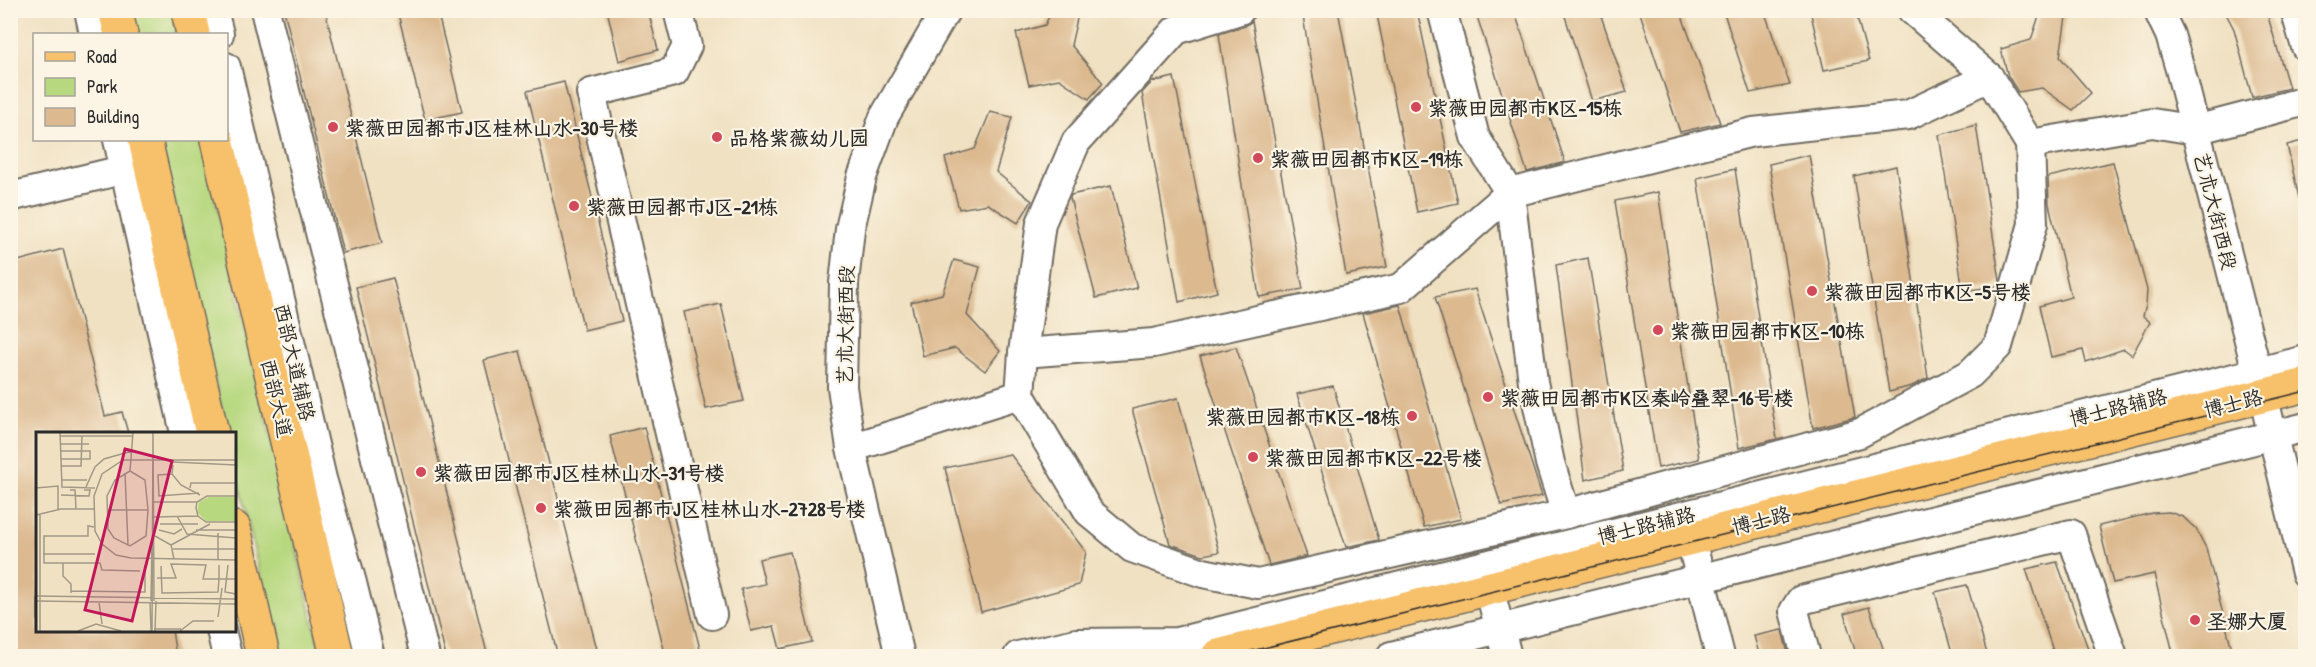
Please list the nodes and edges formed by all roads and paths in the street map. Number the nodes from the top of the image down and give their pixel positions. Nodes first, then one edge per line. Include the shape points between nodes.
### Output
1 (89, 10) edge
2 (115, 10) edge
3 (188, 10) edge
4 (213, 10) edge
5 (265, 10) edge
6 (678, 10) edge
7 (946, 10) edge
8 (1240, 10) edge
9 (1442, 10) edge
10 (1912, 10) edge
11 (2158, 10) edge
12 (2295, 10) edge
13 (94, 33) edge
14 (121, 33) edge
15 (193, 33) edge
16 (219, 33) edge
17 (2306, 47) edge
18 (228, 76) edge
19 (1989, 77) junction
20 (2306, 101) edge
21 (2195, 130) junction
22 (218, 141) edge
23 (2030, 144) junction
24 (134, 152) edge
25 (10, 180) edge
26 (1510, 193) junction
27 (10, 197) edge
28 (1023, 353) junction
29 (2306, 360) edge
30 (2306, 384) edge
31 (1020, 395) junction
32 (2265, 404) junction
33 (2306, 404) edge
34 (2306, 427) edge
35 (185, 432) edge
36 (212, 432) edge
37 (851, 448) junction
38 (1566, 514) junction
39 (236, 537) edge
40 (1692, 547) junction
41 (2306, 573) edge
42 (1492, 597) junction
43 (712, 615) dead end
44 (221, 631) edge
45 (227, 657) edge
46 (264, 657) edge
47 (337, 657) edge
48 (370, 657) edge
49 (425, 657) edge
50 (900, 657) edge
51 (1018, 657) edge
52 (1218, 657) edge
53 (1291, 657) edge
54 (1391, 657) edge
55 (1507, 657) edge
56 (1720, 657) edge
57 (1806, 657) edge
58 (2113, 657) edge

1 - 13 street
2 - 14 main road
3 - 15 main road
4 - 16 street
5 - 49 street
6 - 43 street via 687,46 674,72 591,93
7 - 37 street, 艺术大街西段 via 884,117 862,177 850,228 844,283 842,387
8 - 28 street via 1176,30 1076,142 1041,223
9 - 26 street via 1475,136
10 - 19 street
11 - 21 street, 艺术大街西段 via 2170,35
12 - 17 street
18 - 48 street, 西部大道辅路 via 322,479
19 - 23 street
19 - 26 street via 1908,116 1753,132
20 - 21 street
21 - 23 street via 2152,123
21 - 32 street, 艺术大街西段
22 - 47 main road, 西部大道
23 - 38 street via 2033,224 1998,346 1970,374 1860,433
24 - 25 street
24 - 27 street
24 - 35 street
24 - 36 main road
26 - 28 street via 1401,288 1154,343
26 - 38 street via 1533,382 1550,463
28 - 31 street
29 - 32 street, 博士路辅路
30 - 32 main road, 博士路
31 - 37 street
31 - 38 street via 1089,512 1132,548 1203,573 1258,584
32 - 33 main road, 博士路
32 - 34 street, 博士路辅路
32 - 40 main road, 博士路
32 - 40 street, 博士路辅路
32 - 41 street, 艺术大街西段
37 - 50 street, 艺术大街西段
39 - 46 main road
40 - 42 main road, 博士路
40 - 56 street
42 - 51 street via 1178,642 1076,643
42 - 52 main road, 博士路
42 - 53 main road, 博士路
42 - 54 street
42 - 55 street
44 - 45 street
57 - 58 street via 1794,611 1801,600 2071,534

